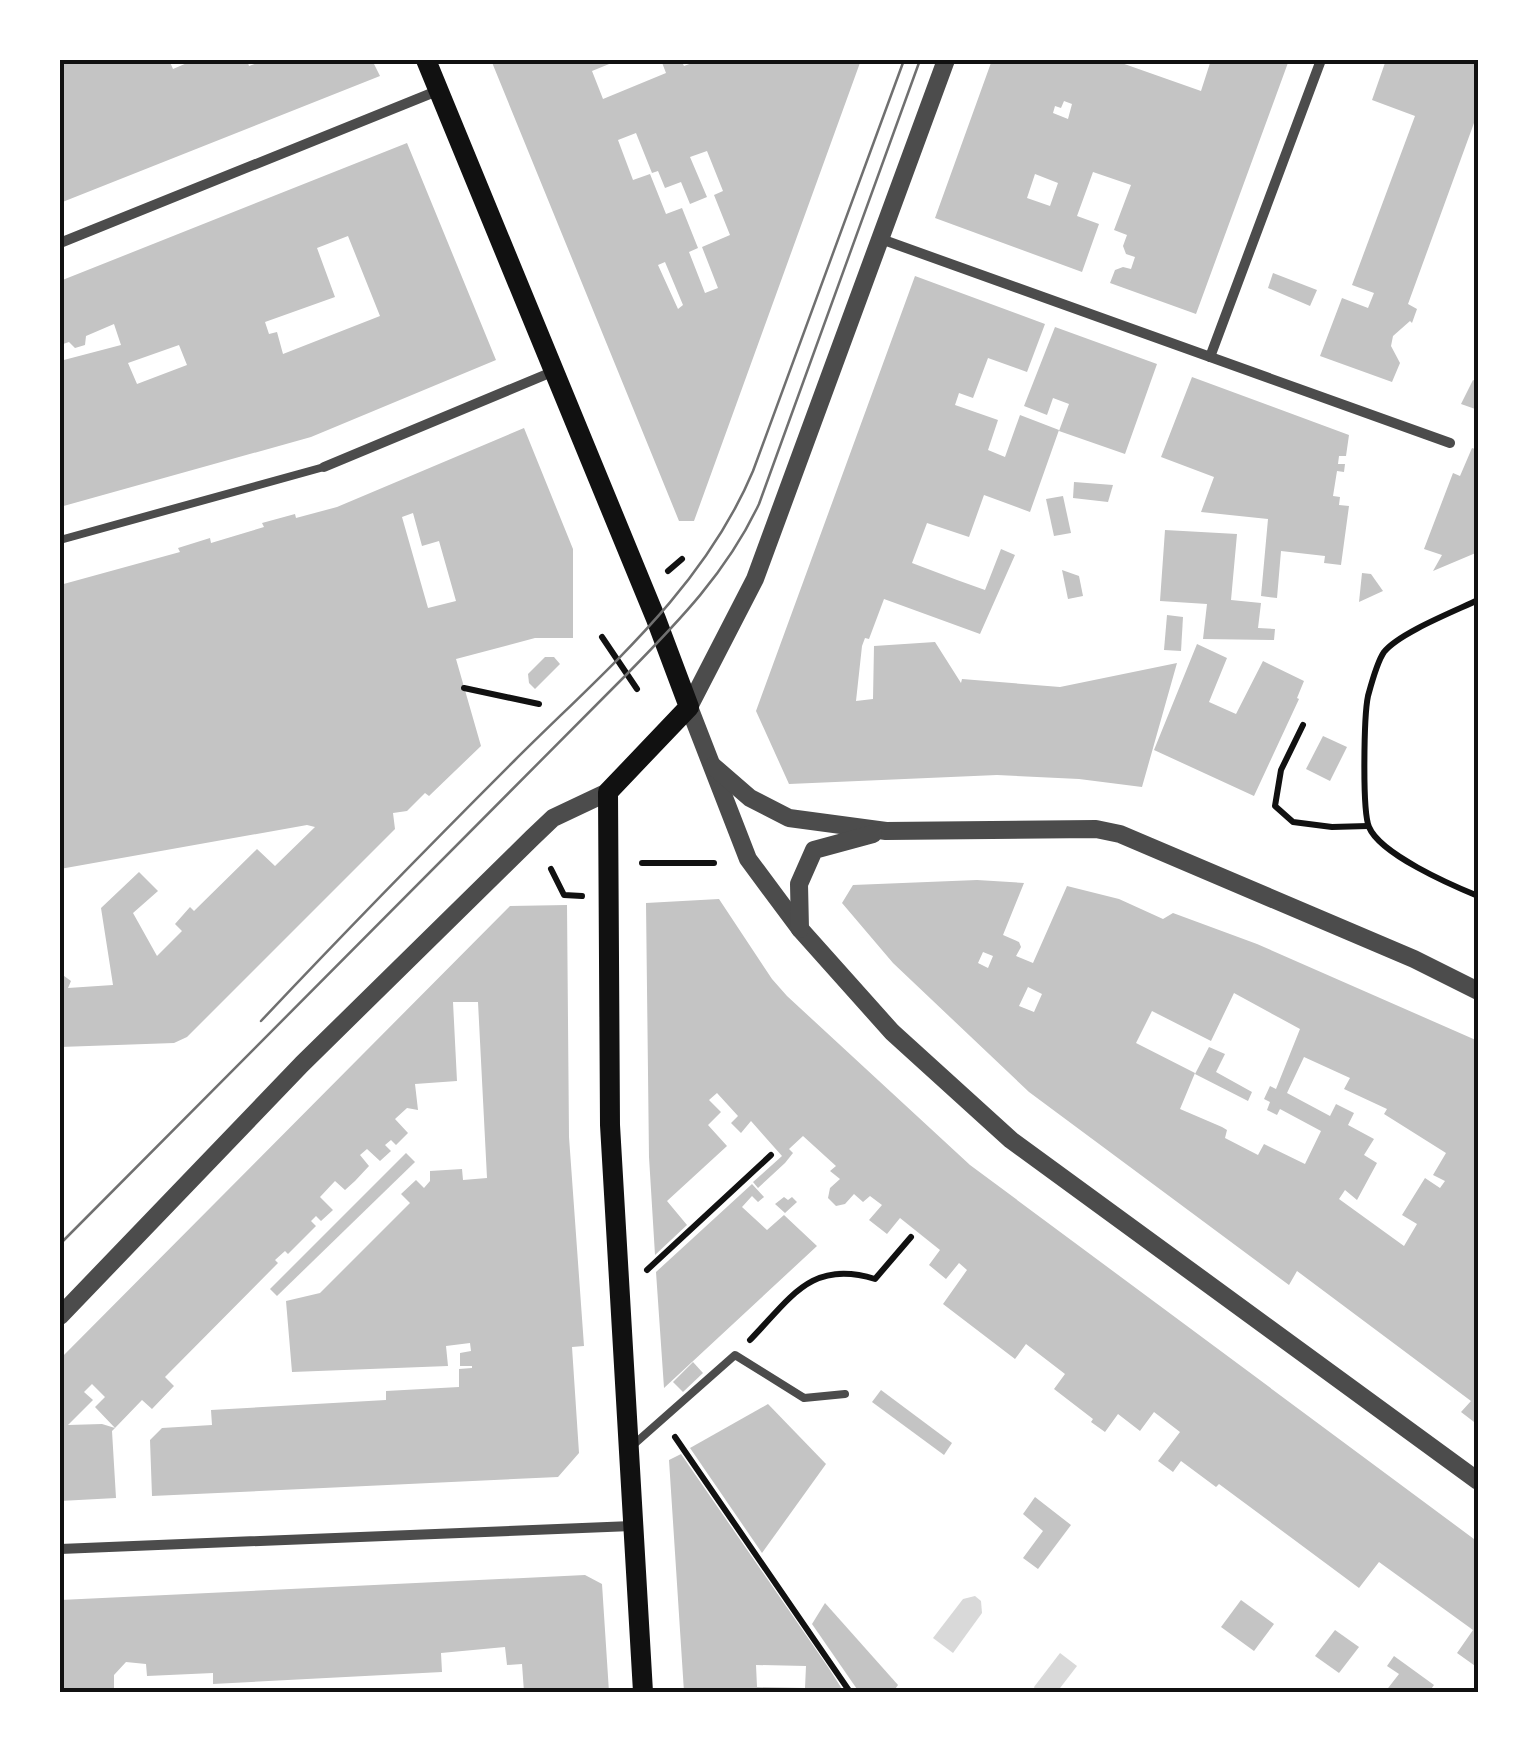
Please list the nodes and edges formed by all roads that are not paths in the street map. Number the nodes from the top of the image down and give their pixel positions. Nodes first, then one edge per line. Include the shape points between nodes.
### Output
1 (426, 60) edge
2 (1321, 60) edge
3 (945, 62) edge
4 (437, 92) junction
5 (881, 239) junction
6 (60, 243) edge
7 (1210, 357) junction
8 (552, 372) junction
9 (1450, 443) dead end
10 (324, 467) joint
11 (60, 540) edge
12 (688, 707) junction
13 (713, 766) junction
14 (608, 792) junction
15 (886, 830) junction
16 (800, 929) junction
17 (1478, 991) edge
18 (60, 1316) edge
19 (844, 1394) dead end
20 (629, 1449) junction
21 (1478, 1481) edge
22 (632, 1526) junction
23 (60, 1549) edge
24 (643, 1692) edge

1 - 4 main road
2 - 7 street
3 - 5 street
4 - 6 street
4 - 8 main road
5 - 7 street
5 - 12 street via 755,579
7 - 9 street
8 - 10 street
8 - 12 main road
10 - 11 lane
12 - 13 street
12 - 14 main road
13 - 15 street via 750,798 789,818
13 - 16 street via 748,859
14 - 18 street via 553,818 532,838
14 - 20 main road via 610,1125
15 - 16 street via 814,850 799,884
15 - 17 street via 1120,834
16 - 21 street via 892,1032 1011,1140
19 - 20 lane via 804,1398 735,1355
20 - 22 main road
22 - 23 street
22 - 24 main road

